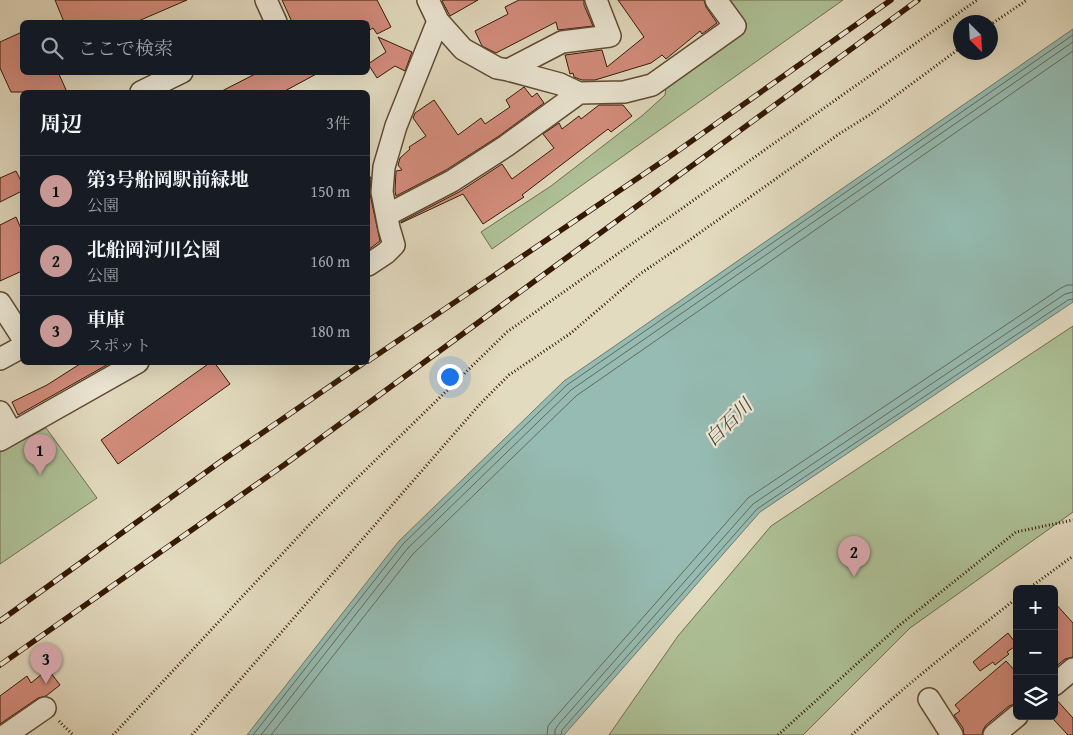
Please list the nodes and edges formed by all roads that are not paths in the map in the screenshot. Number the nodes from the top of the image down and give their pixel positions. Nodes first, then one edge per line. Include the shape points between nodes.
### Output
1 (266, 0) edge
2 (428, 0) edge
3 (596, 0) edge
4 (716, 0) edge
5 (275, 20) edge
6 (438, 21) junction
7 (508, 70) junction
8 (176, 75) edge
9 (145, 90) edge
10 (578, 93) junction
11 (387, 215) junction
12 (370, 264) edge
13 (0, 303) edge
14 (20, 334) edge
15 (20, 348) edge
16 (0, 359) edge
17 (133, 365) edge
18 (0, 412) edge
19 (6, 436) edge
20 (1073, 669) edge
21 (1058, 682) edge
22 (929, 699) dead end
23 (45, 708) dead end
24 (1013, 719) edge
25 (6, 735) edge
26 (952, 735) edge
27 (994, 735) edge

1 - 5 street
2 - 6 street
3 - 7 street via 610,36 562,42
4 - 10 street via 736,26 652,85 624,92
6 - 7 street via 462,49 497,68
6 - 11 street via 387,155 382,192
7 - 10 street via 560,84
8 - 9 street
10 - 11 street via 452,181
11 - 12 street via 394,245
13 - 14 street
15 - 16 street
17 - 19 street
18 - 19 street
20 - 21 street
22 - 26 street
23 - 25 street
24 - 27 street

